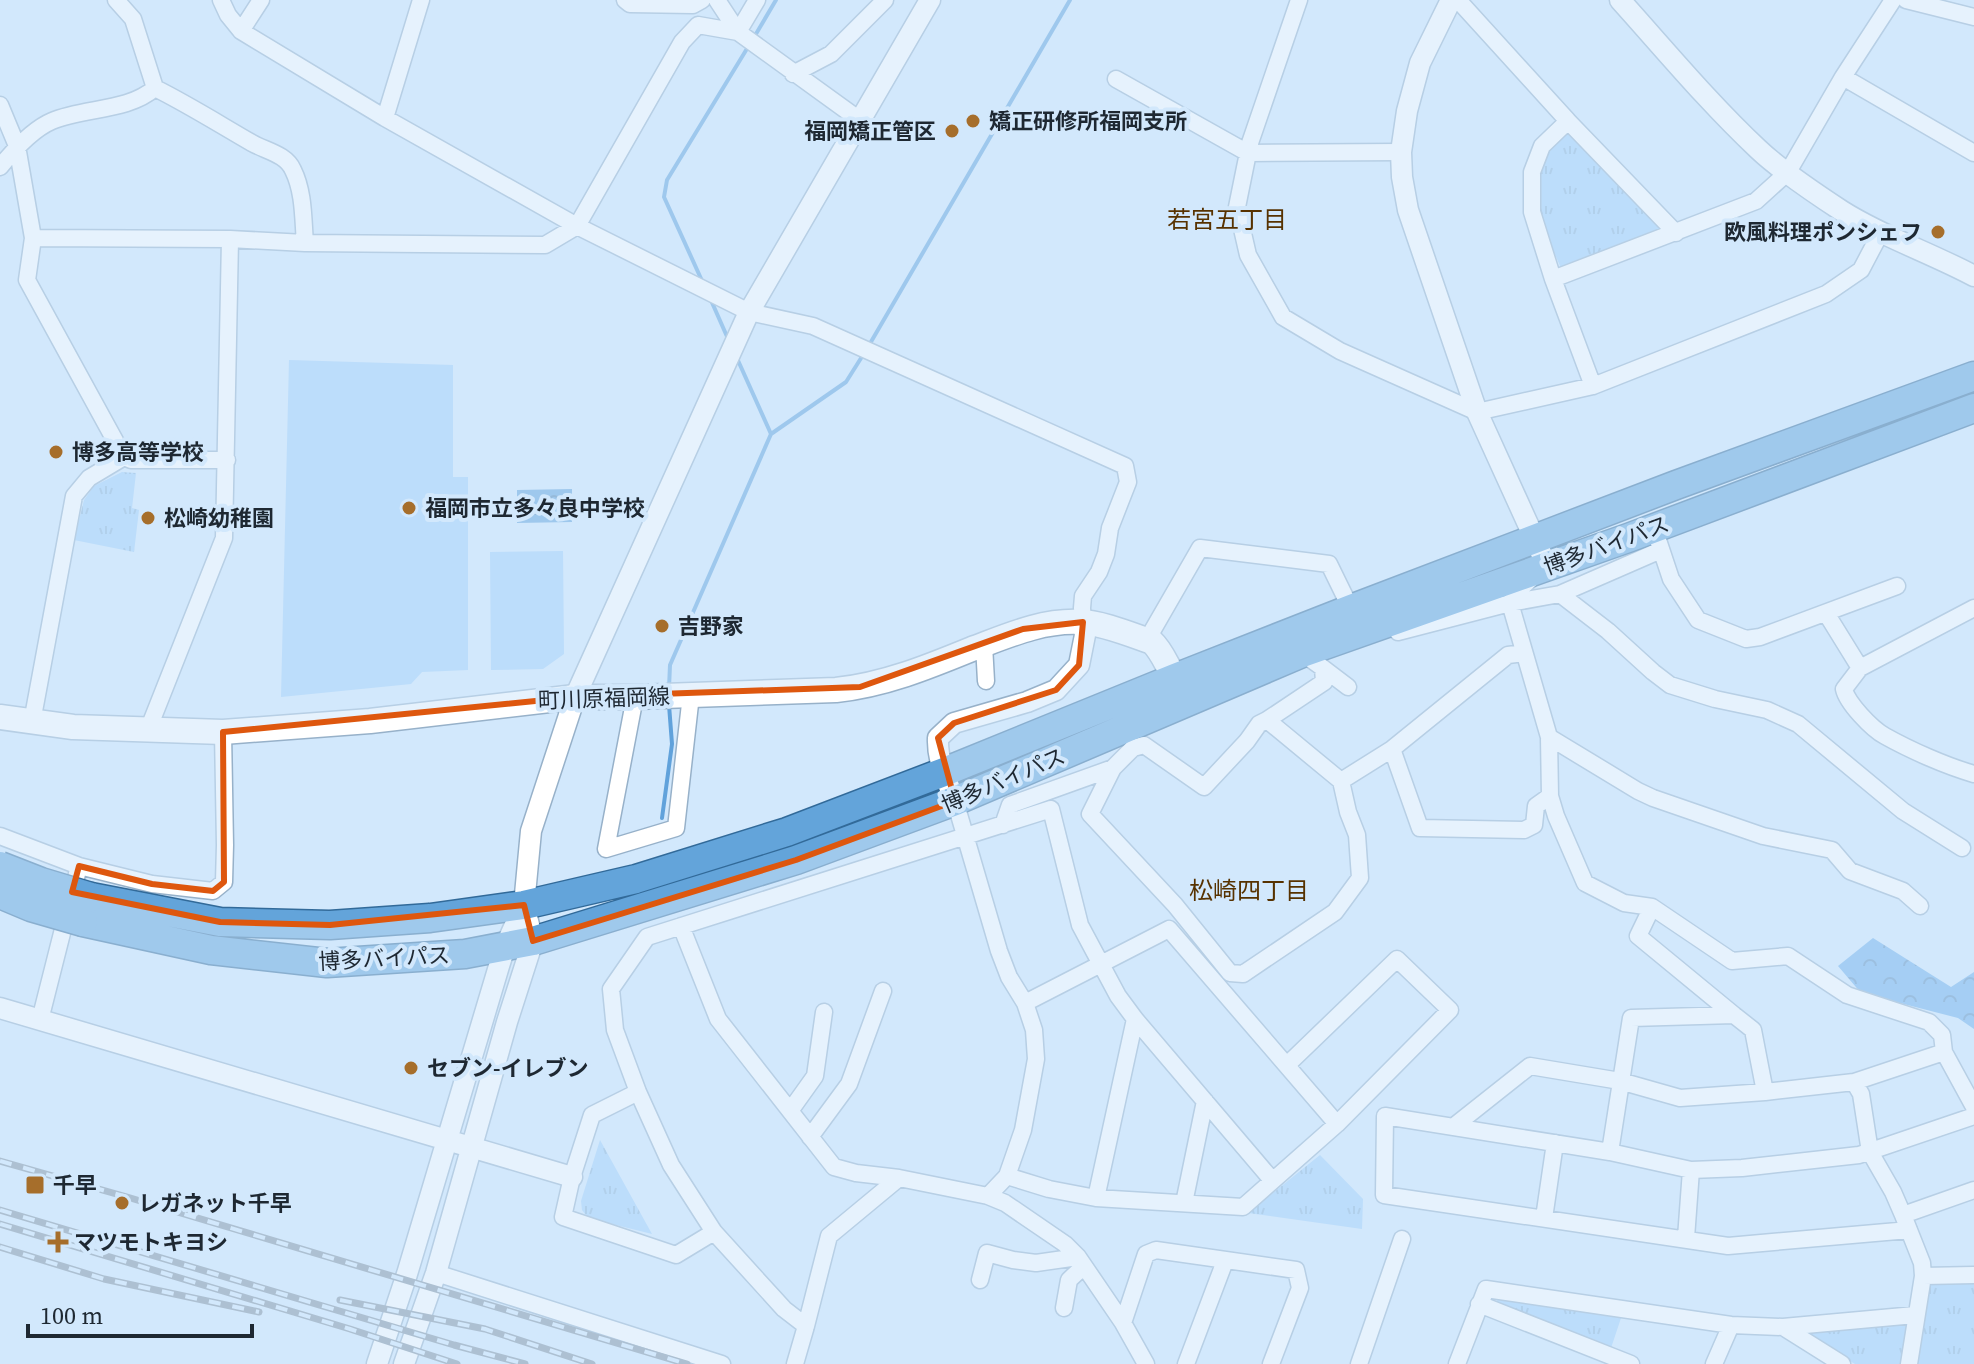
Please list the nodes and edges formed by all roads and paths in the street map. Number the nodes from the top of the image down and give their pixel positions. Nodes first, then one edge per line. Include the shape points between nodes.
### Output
1 (116, 0) edge
2 (221, 0) edge
3 (261, 0) edge
4 (421, 0) edge
5 (625, 0) edge
6 (702, 0) edge
7 (717, 0) edge
8 (757, 0) edge
9 (885, 0) edge
10 (930, 0) edge
11 (1299, 0) edge
12 (1451, 0) edge
13 (1458, 0) edge
14 (1620, 0) edge
15 (1893, 0) edge
16 (1906, 0) edge
17 (1974, 17) edge
18 (241, 31) junction
19 (738, 32) junction
20 (793, 74) junction
21 (1843, 77) junction
22 (1116, 79) dead end
23 (155, 88) junction
24 (0, 105) edge
25 (385, 118) junction
26 (861, 121) junction
27 (1568, 121) junction
28 (17, 146) junction
29 (1401, 152) junction
30 (1248, 153) junction
31 (1974, 153) edge
32 (0, 167) edge
33 (1788, 172) junction
34 (577, 226) junction
35 (1881, 232) junction
36 (1676, 233) junction
37 (33, 238) junction
38 (230, 239) junction
39 (305, 243) junction
40 (1974, 276) edge
41 (1553, 279) junction
42 (749, 312) junction
43 (1974, 376) edge
44 (1593, 386) junction
45 (1974, 408) edge
46 (1477, 412) junction
47 (124, 457) junction
48 (227, 460) junction
49 (1534, 539) junction
50 (1658, 539) junction
51 (1547, 566) junction
52 (1897, 586) dead end
53 (1560, 594) junction
54 (1510, 603) junction
55 (1974, 608) edge
56 (1351, 609) junction
57 (1826, 613) junction
58 (1083, 622) junction
59 (1381, 636) dead end
60 (1147, 640) junction
61 (984, 645) junction
62 (1524, 653) junction
63 (1312, 661) junction
64 (1860, 668) junction
65 (1175, 678) junction
66 (986, 681) dead end
67 (1348, 687) dead end
68 (691, 695) junction
69 (575, 697) junction
70 (635, 697) junction
71 (0, 717) edge
72 (1267, 720) junction
73 (32, 722) junction
74 (148, 730) junction
75 (223, 732) junction
76 (1549, 737) junction
77 (1392, 749) junction
78 (1113, 768) junction
79 (944, 772) junction
80 (1974, 774) edge
81 (1341, 781) junction
82 (1550, 796) junction
83 (955, 801) junction
84 (1003, 825) junction
85 (0, 836) edge
86 (967, 836) junction
87 (1962, 848) dead end
88 (0, 866) edge
89 (79, 866) junction
90 (0, 894) edge
91 (524, 905) junction
92 (1920, 906) dead end
93 (1652, 907) junction
94 (87, 910) junction
95 (681, 926) junction
96 (533, 941) junction
97 (505, 947) junction
98 (1101, 963) junction
99 (883, 991) dead end
100 (1025, 1003) junction
101 (0, 1008) edge
102 (824, 1012) dead end
103 (1734, 1015) junction
104 (1135, 1019) junction
105 (40, 1020) junction
106 (1944, 1052) junction
107 (1287, 1065) junction
108 (1620, 1081) junction
109 (1854, 1082) junction
110 (638, 1092) junction
111 (1368, 1092) junction
112 (1765, 1092) junction
113 (1205, 1101) junction
114 (1974, 1107) edge
115 (790, 1111) junction
116 (1385, 1116) junction
117 (1974, 1116) edge
118 (1337, 1124) junction
119 (1453, 1127) junction
120 (810, 1137) junction
121 (446, 1141) junction
122 (1555, 1143) junction
123 (472, 1148) junction
124 (1610, 1152) junction
125 (1870, 1152) junction
126 (1691, 1170) junction
127 (1007, 1176) junction
128 (572, 1177) junction
129 (899, 1178) junction
130 (1272, 1180) junction
131 (1974, 1190) edge
132 (988, 1196) junction
133 (1096, 1198) junction
134 (1184, 1203) junction
135 (1544, 1218) junction
136 (1906, 1222) junction
137 (714, 1232) junction
138 (1686, 1238) junction
139 (1402, 1239) dead end
140 (1225, 1261) junction
141 (1081, 1262) junction
142 (436, 1273) junction
143 (1974, 1275) edge
144 (1923, 1276) junction
145 (980, 1280) dead end
146 (1479, 1304) junction
147 (1064, 1308) dead end
148 (1915, 1315) junction
149 (1123, 1323) junction
150 (1731, 1325) junction
151 (806, 1326) junction
152 (1783, 1327) junction
153 (377, 1364) edge
154 (404, 1364) edge
155 (722, 1364) edge
156 (795, 1364) edge
157 (1146, 1364) edge
158 (1186, 1364) edge
159 (1271, 1364) edge
160 (1359, 1364) edge
161 (1457, 1364) edge
162 (1631, 1364) edge
163 (1714, 1364) edge
164 (1842, 1364) edge
165 (1909, 1364) edge

1 - 23 street via 133,19
2 - 18 street
3 - 18 street
4 - 25 street
5 - 6 street via 693,5
7 - 19 street
8 - 19 street
9 - 20 street via 831,54
10 - 26 street
11 - 30 street
12 - 29 street via 1420,63
13 - 27 street
14 - 33 street via 1713,104
15 - 21 street
16 - 17 street
18 - 25 street
19 - 20 street
19 - 34 street via 698,25 682,42
20 - 26 street
21 - 31 street
21 - 33 street
22 - 30 street
23 - 28 street via 142,99 51,121
23 - 39 street via 292,167 301,192
24 - 28 street
25 - 34 street
26 - 42 street
27 - 36 street
27 - 41 street via 1542,146 1532,172 1532,212
28 - 32 street
28 - 37 street
29 - 30 street
29 - 46 street via 1408,210
30 - 46 street via 1237,207 1248,255 1283,317 1340,351
33 - 35 street
33 - 36 street via 1756,201
34 - 39 street via 545,245
34 - 42 street
35 - 40 street
35 - 44 street via 1861,270 1826,294
36 - 41 street
37 - 38 street
37 - 47 street via 27,280
38 - 39 street
38 - 48 street
41 - 44 street
42 - 58 street via 813,326 1125,466 1128,482 1099,572 1083,596
42 - 69 street
43 - 49 highway, 博多バイパス
44 - 46 street
45 - 50 highway, 博多バイパス
46 - 49 street
47 - 48 street
47 - 73 street via 89,478 74,496
48 - 74 street via 224,538
49 - 51 street
49 - 56 highway, 博多バイパス
50 - 51 highway, 博多バイパス
50 - 53 street
50 - 57 street via 1671,579 1698,620 1746,639
51 - 54 street
51 - 63 highway, 博多バイパス
52 - 57 street
53 - 54 street
53 - 87 street via 1670,685 1767,710 1798,724 1903,811
54 - 59 street
54 - 62 street
55 - 64 street
56 - 60 street via 1329,564 1200,548
56 - 65 highway, 博多バイパス
57 - 64 street
58 - 60 main road, 町川原福岡線
58 - 61 main road, 町川原福岡線 via 1023,629
58 - 79 street via 1079,665 1056,690 954,723 938,738
60 - 65 main road via 1160,648
61 - 66 street
61 - 68 main road, 町川原福岡線 via 860,687
62 - 76 street
62 - 77 street via 1508,655
63 - 67 street
63 - 72 street via 1324,682
63 - 83 highway, 博多バイパス
64 - 80 street via 1844,689 1846,699 1882,735
65 - 79 highway, 博多バイパス
68 - 70 main road, 町川原福岡線
68 - 70 street via 676,828 606,849
69 - 70 main road, 町川原福岡線
69 - 75 main road, 町川原福岡線
69 - 91 street via 531,831
71 - 73 main road, 町川原福岡線
72 - 78 street via 1204,787 1144,745 1133,748
72 - 81 street
73 - 74 main road, 町川原福岡線
74 - 75 main road, 町川原福岡線
75 - 89 street via 224,882 213,891 152,884
76 - 82 street
76 - 92 street via 1653,798 1763,836 1832,850 1850,871 1903,891
77 - 81 street
77 - 82 street via 1420,828 1524,830 1534,825 1536,806
78 - 81 street via 1090,814 1230,973 1243,974 1335,912 1360,878 1357,835
78 - 84 street via 1010,805
79 - 83 street
79 - 91 highway, 博多バイパス via 787,832 636,879
82 - 93 street via 1585,883 1624,903
83 - 86 street
83 - 96 highway, 博多バイパス via 796,860
84 - 86 street
84 - 98 street via 1051,809 1080,925
85 - 89 street
86 - 95 street
86 - 100 street via 999,951
88 - 94 highway, 博多バイパス, bridge via 41,882
89 - 105 street
90 - 94 highway, 博多バイパス, bridge via 31,907
91 - 94 highway, 博多バイパス via 330,925
91 - 96 street
91 - 97 street
93 - 103 street via 1638,936
93 - 106 street via 1732,961 1788,956 1847,995 1929,1022 1942,1035
94 - 97 highway, 博多バイパス via 211,950 327,963
95 - 110 street via 647,937 611,989 615,1030
95 - 115 street via 718,1019
96 - 97 highway, 博多バイパス
96 - 123 street
97 - 121 street
98 - 100 street
98 - 104 street
98 - 107 street via 1169,929
99 - 120 street via 849,1084
100 - 127 street via 1036,1059 1023,1130
101 - 105 street
102 - 115 street via 815,1076
103 - 108 street via 1631,1018
103 - 112 street via 1753,1030
104 - 113 street
104 - 133 street
105 - 121 street
106 - 109 street
106 - 114 street
107 - 111 street via 1397,959 1450,1010
107 - 118 street
108 - 112 street via 1680,1098
108 - 119 street via 1530,1066
108 - 124 street
109 - 112 street
109 - 125 street via 1861,1094
110 - 128 street via 592,1115
110 - 137 street via 671,1165
111 - 116 street
111 - 118 street
113 - 130 street
113 - 134 street
115 - 120 street
116 - 119 street
116 - 135 street via 1384,1195
117 - 125 street
118 - 130 street
119 - 122 street
120 - 129 street via 834,1167
121 - 123 street
121 - 153 street
122 - 124 street
122 - 135 street
123 - 128 street
123 - 142 street
124 - 126 street
125 - 126 street
125 - 136 street
126 - 138 street
127 - 132 street
127 - 133 street
128 - 137 street via 563,1217 676,1255
129 - 132 street
129 - 151 street via 829,1236
130 - 134 street via 1243,1207
131 - 136 street
132 - 141 street via 1065,1244
133 - 134 street
135 - 138 street
136 - 138 street via 1728,1246
136 - 144 street
137 - 151 street
139 - 160 street
140 - 149 street via 1156,1250 1146,1254
140 - 158 street
140 - 159 street via 1296,1270 1300,1288
141 - 145 street via 1036,1263 987,1253
141 - 147 street via 1069,1280
141 - 149 street
142 - 154 street
142 - 155 street
143 - 144 street
144 - 148 street
146 - 150 street via 1486,1289 1495,1289
146 - 161 street
146 - 162 street
148 - 152 street
148 - 165 street
149 - 157 street
150 - 152 street
150 - 163 street
151 - 156 street
152 - 164 street

